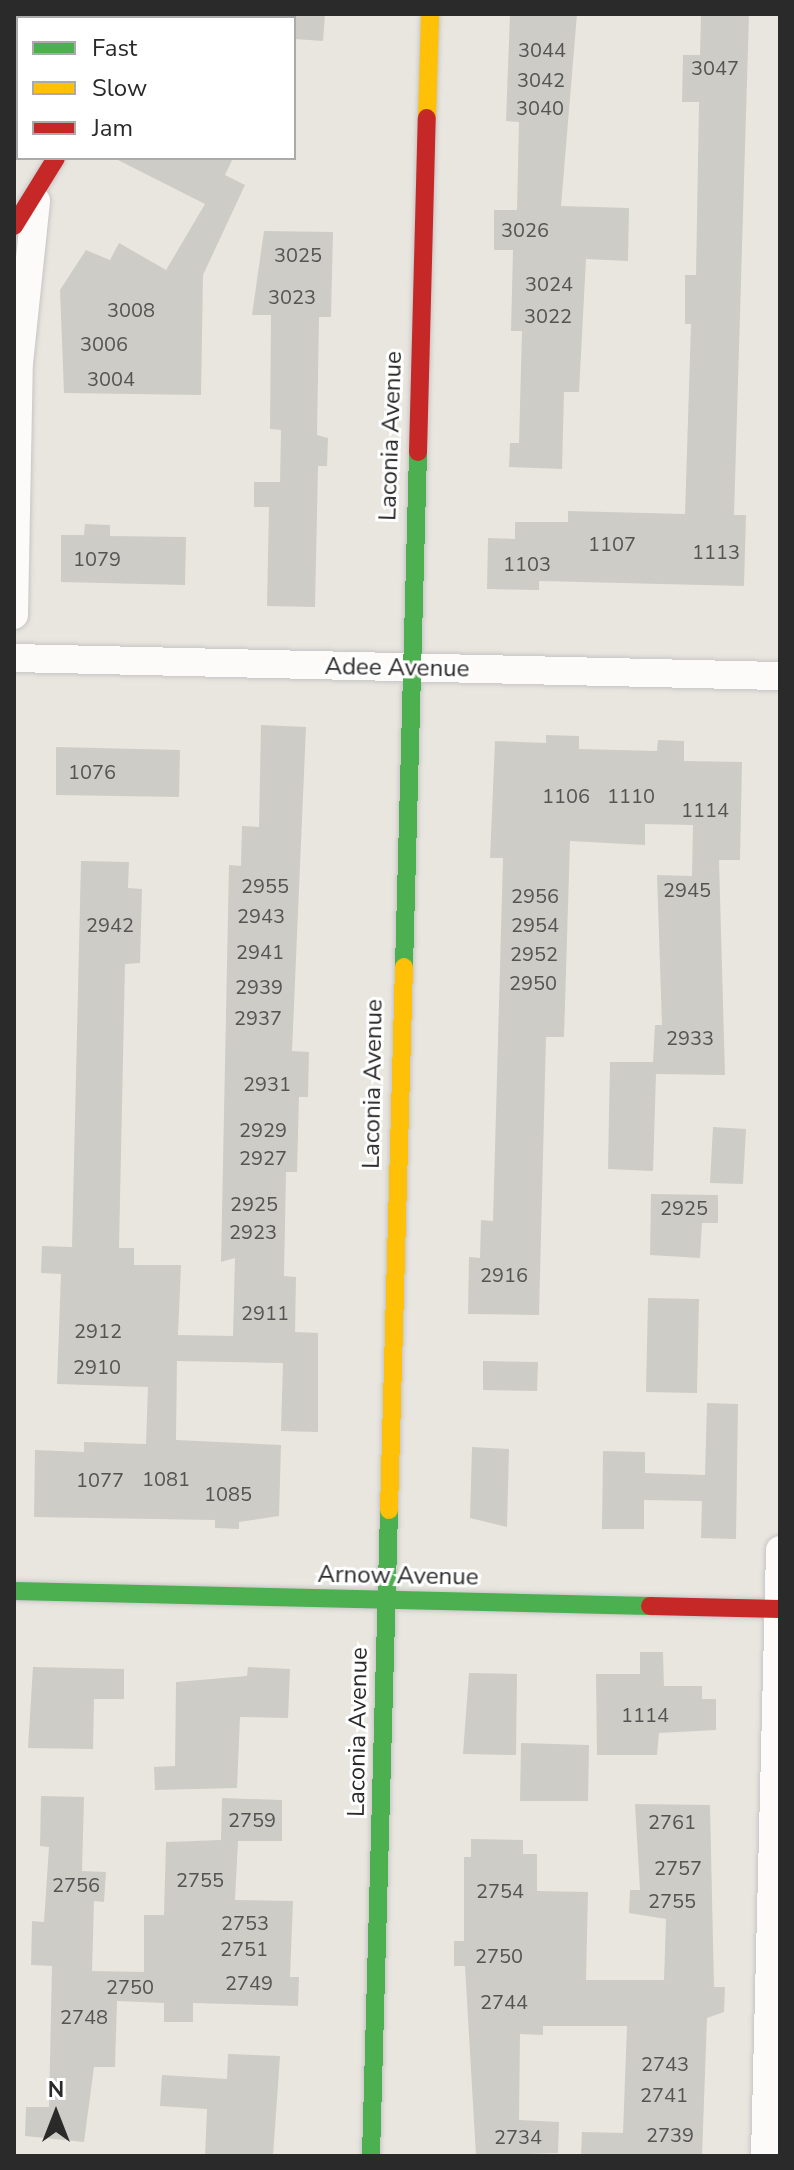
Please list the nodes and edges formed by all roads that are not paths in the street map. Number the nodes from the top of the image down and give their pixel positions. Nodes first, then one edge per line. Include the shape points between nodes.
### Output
1 (430, 14) edge
2 (35, 160) edge
3 (55, 160) edge
4 (37, 193) junction
5 (14, 226) edge
6 (14, 615) edge
7 (14, 658) edge
8 (407, 668) junction
9 (780, 676) edge
10 (780, 1550) edge
11 (14, 1591) edge
12 (385, 1600) junction
13 (779, 1609) edge
14 (371, 2156) edge
15 (765, 2156) edge

1 - 8 street, Laconia Avenue
2 - 4 street
3 - 4 street
4 - 5 street
4 - 6 street via 19,363
7 - 8 street, Adee Avenue
8 - 9 street, Adee Avenue
8 - 12 street, Laconia Avenue
10 - 13 street
11 - 12 street, Arnow Avenue
12 - 13 street, Arnow Avenue
12 - 14 street, Laconia Avenue
13 - 15 street

